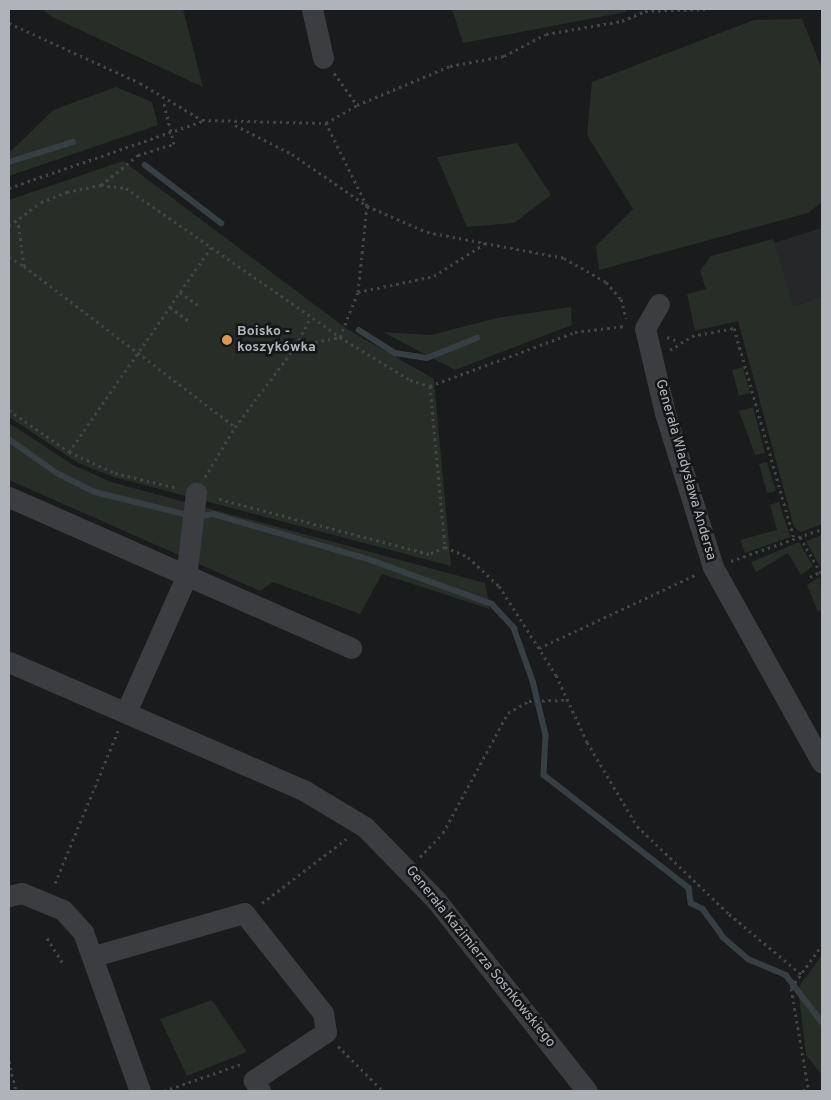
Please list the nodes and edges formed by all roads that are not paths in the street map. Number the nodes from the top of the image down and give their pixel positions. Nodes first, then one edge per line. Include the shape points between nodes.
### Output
1 (312, 9) edge
2 (323, 58) road end
3 (659, 304) dead end
4 (196, 493) road end
5 (9, 497) edge
6 (186, 577) junction
7 (351, 648) dead end
8 (9, 662) edge
9 (126, 712) junction
10 (822, 763) edge
11 (9, 896) edge
12 (94, 956) junction
13 (587, 1090) edge
14 (140, 1091) edge
15 (260, 1091) edge

1 - 2 street
3 - 10 street, Generała Władysława Andersa via 645,328 665,413 713,567
4 - 6 street via 189,527
5 - 6 street
6 - 7 street
6 - 9 street
8 - 9 street, Generała Kazimierza Sosnkowskiego
9 - 13 street, Generała Kazimierza Sosnkowskiego via 305,791 365,827 409,868
11 - 12 street via 22,894 63,910 84,932
12 - 14 street
12 - 15 street via 244,913 323,1013 326,1032 254,1080

